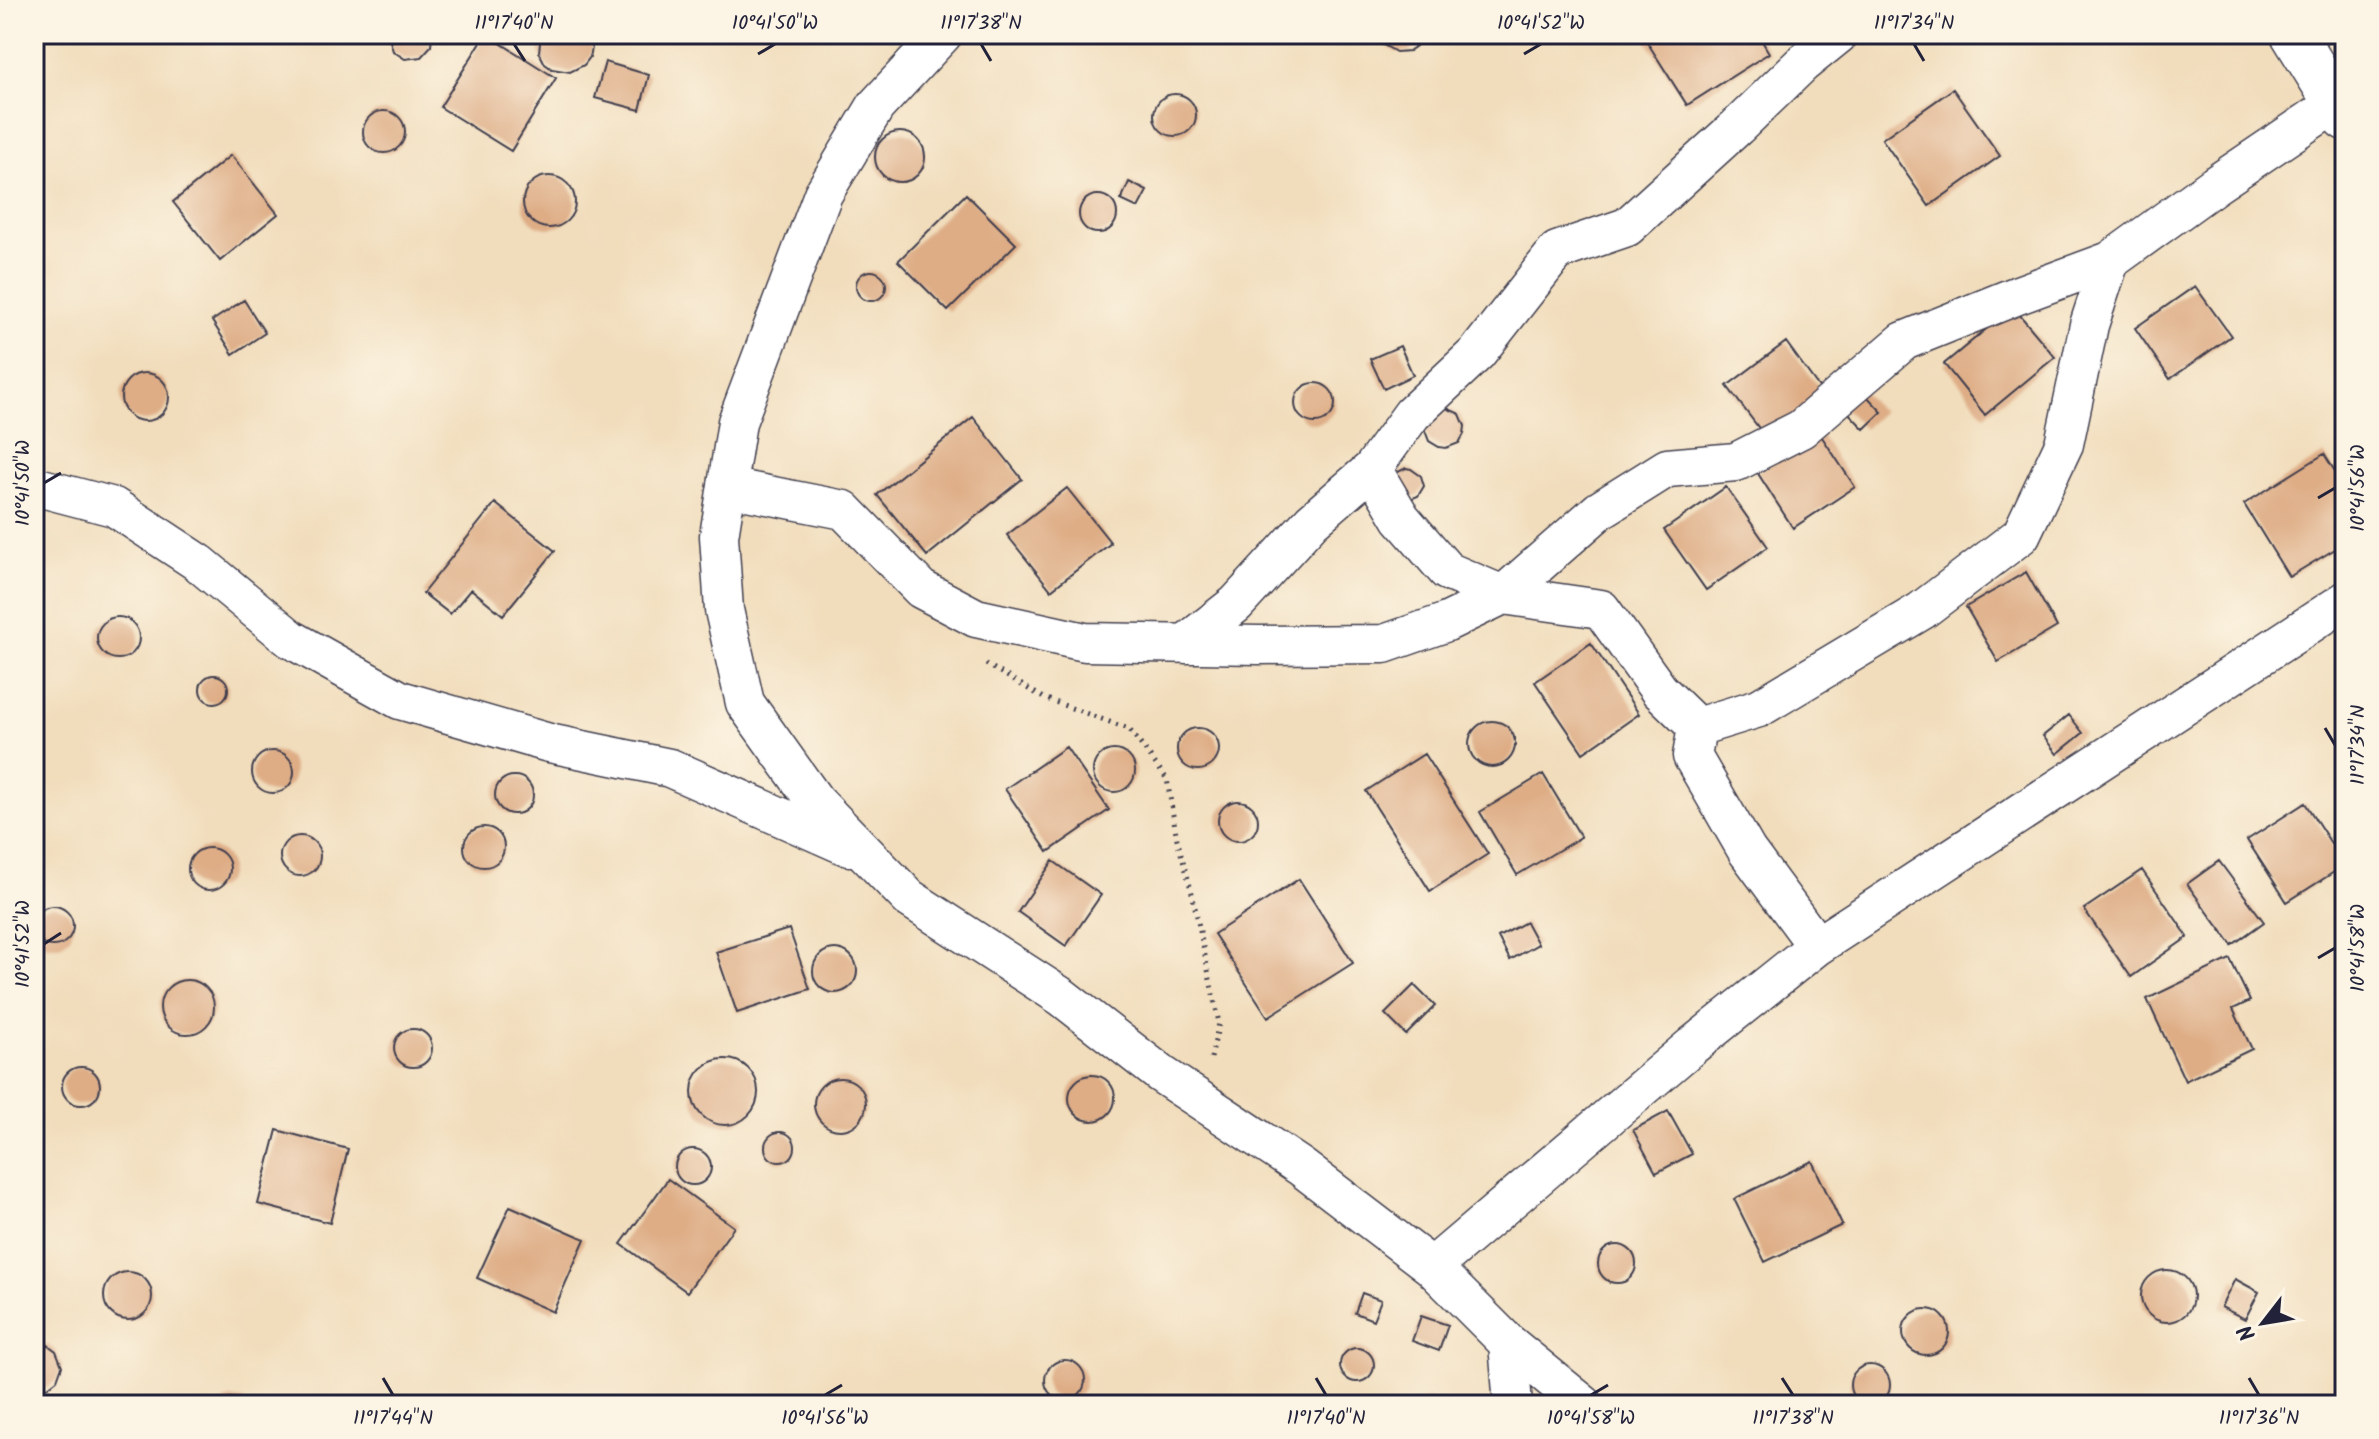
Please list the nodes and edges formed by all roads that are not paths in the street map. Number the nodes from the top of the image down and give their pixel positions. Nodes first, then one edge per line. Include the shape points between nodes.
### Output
1 (943, 34) edge
2 (1839, 34) edge
3 (2293, 34) edge
4 (2340, 110) edge
5 (2110, 261) junction
6 (1372, 469) junction
7 (34, 486) edge
8 (727, 487) junction
9 (1503, 595) junction
10 (2345, 601) edge
11 (1185, 644) junction
12 (1697, 727) junction
13 (866, 854) junction
14 (1817, 946) junction
15 (1432, 1267) junction
16 (1508, 1343) junction
17 (1513, 1405) edge
18 (1584, 1405) edge

1 - 8 street via 876,106 823,194 737,422
2 - 6 street via 1627,227 1557,251 1477,353 1412,414
3 - 4 main road
4 - 5 street via 2215,185
5 - 9 street via 1904,341 1801,429 1736,462 1667,468 1600,510
5 - 12 street via 2089,325 2064,444 2021,535 1921,611 1759,708
6 - 9 street via 1401,518 1447,571
6 - 11 street via 1312,521 1236,604
7 - 13 street via 114,507 199,563 291,639 400,700 549,743 670,768
8 - 11 street via 844,510 921,589 976,618 1085,642
8 - 13 street via 719,536 724,610 745,703 815,801
9 - 11 street via 1384,644
9 - 12 street via 1601,609 1659,690
10 - 14 street
12 - 14 street via 1692,756 1747,851
13 - 15 street via 909,898 1062,997
14 - 15 street
15 - 16 street
16 - 17 street
16 - 18 street

